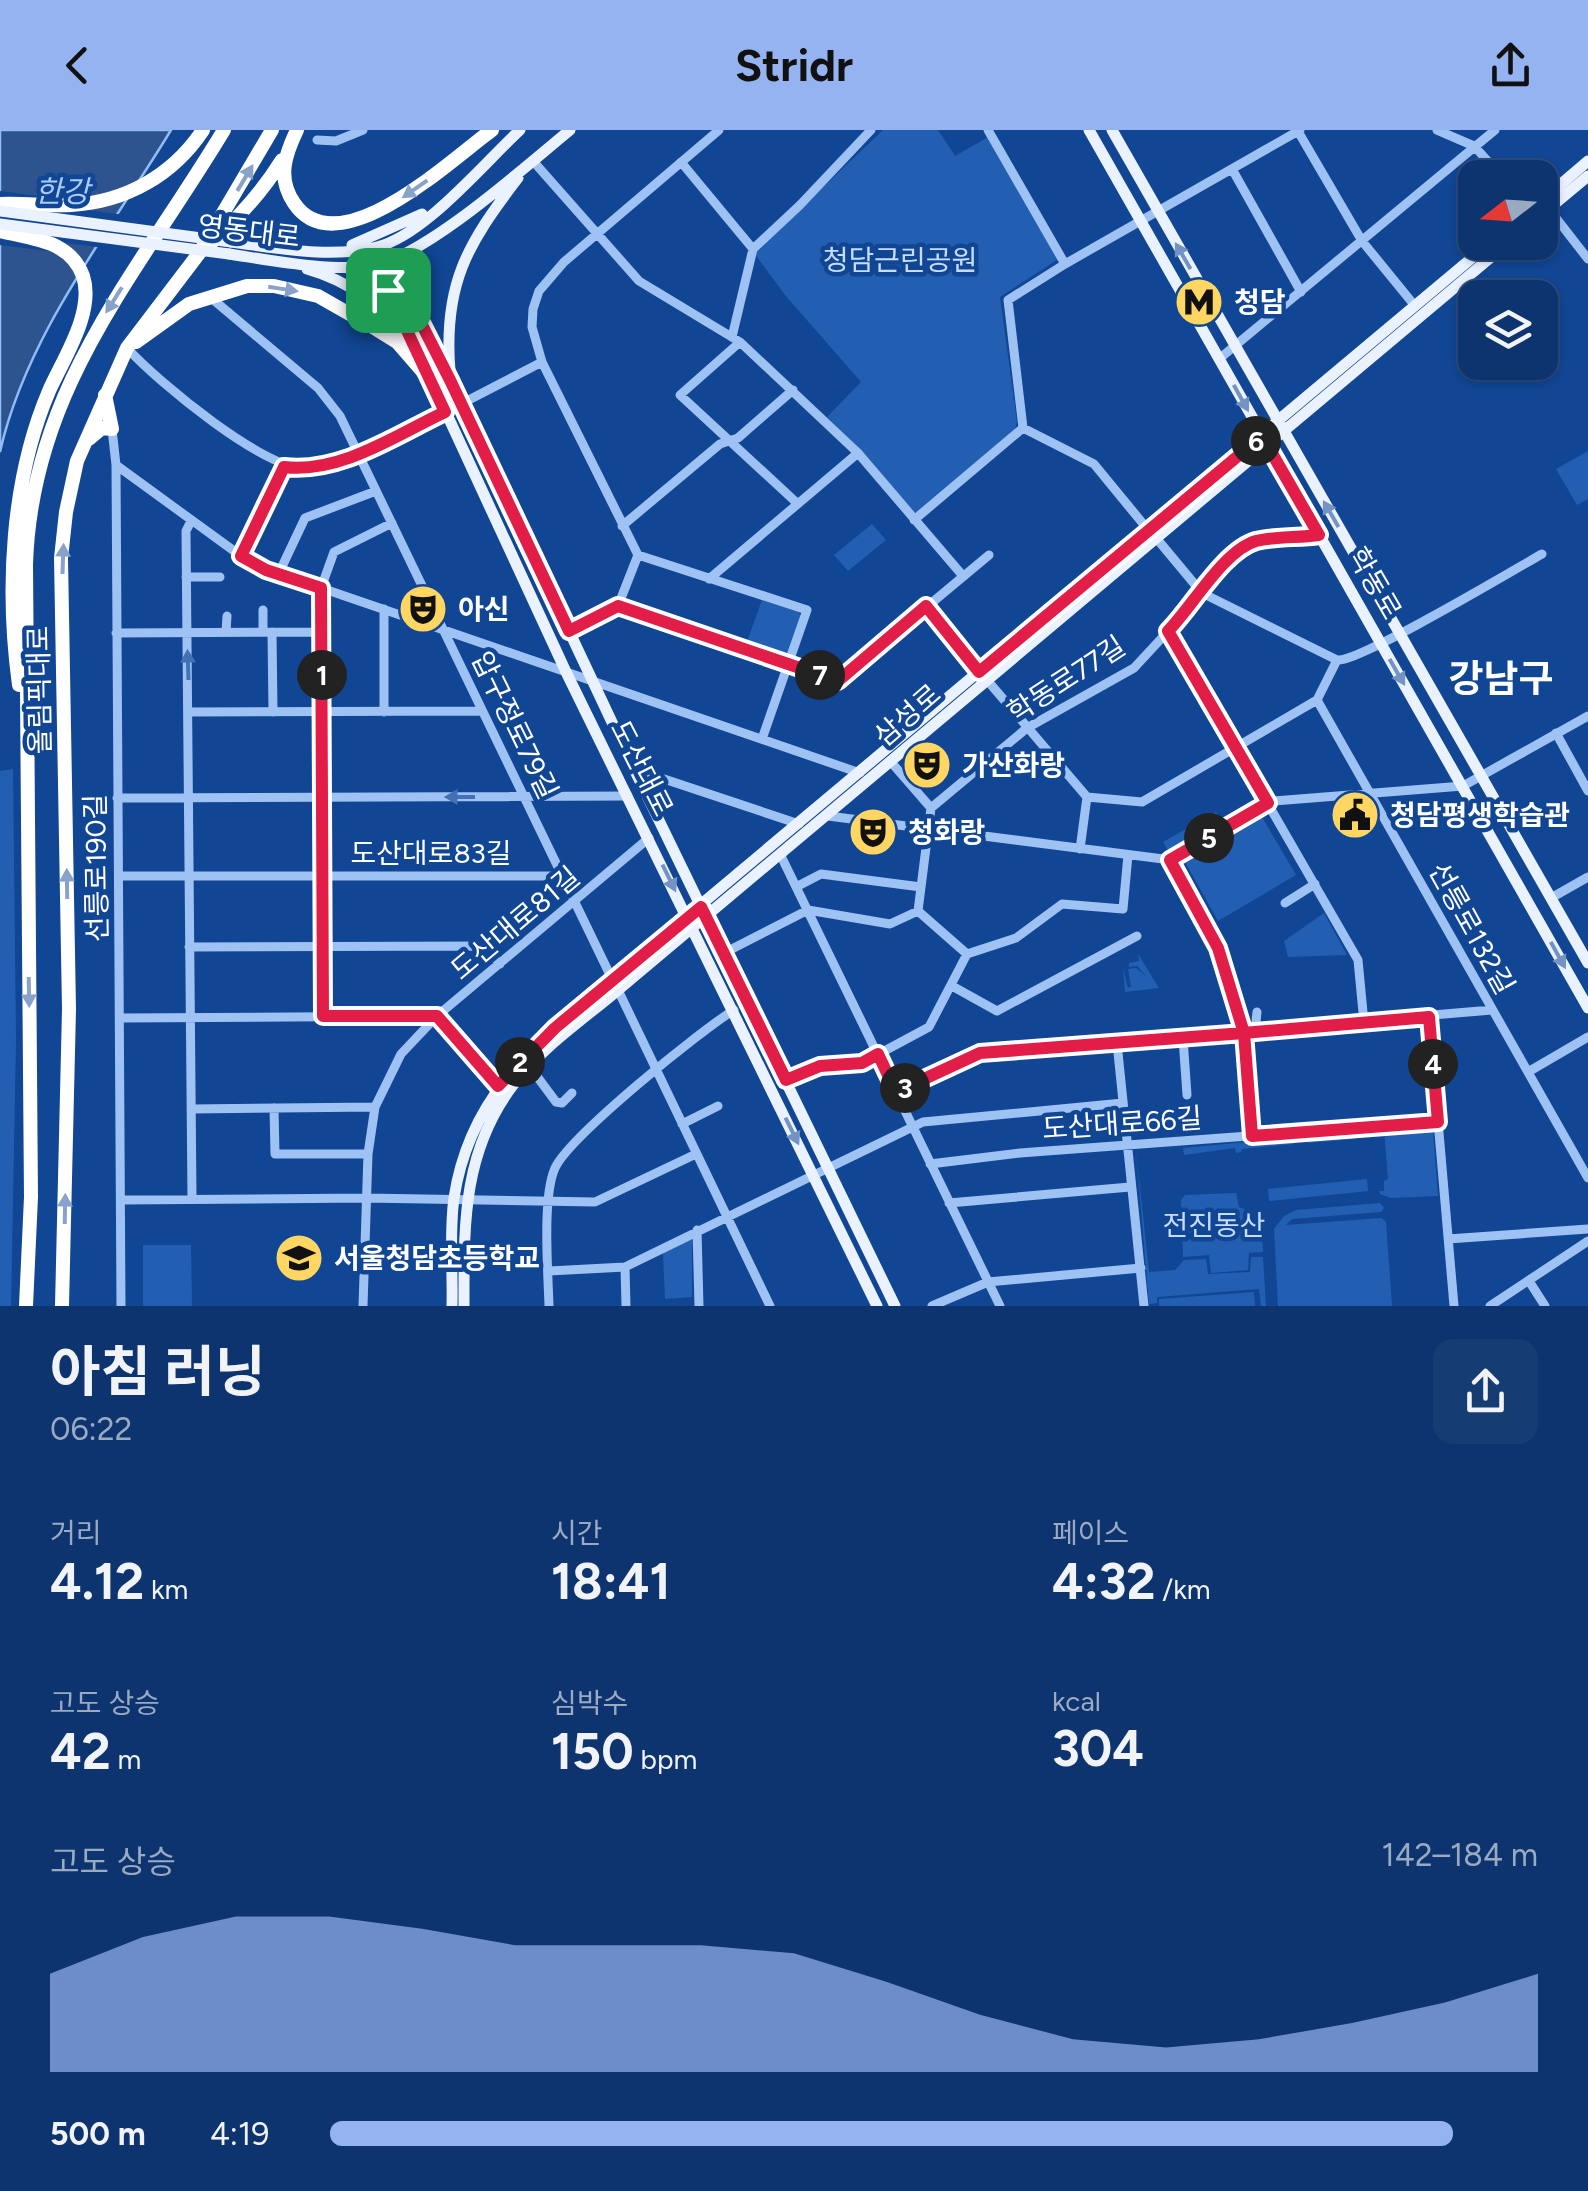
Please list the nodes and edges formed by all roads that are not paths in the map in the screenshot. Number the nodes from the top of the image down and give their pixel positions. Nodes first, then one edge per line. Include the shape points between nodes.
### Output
1 (203, 130) edge
2 (224, 130) edge
3 (272, 130) edge
4 (363, 130) edge
5 (492, 130) edge
6 (520, 130) edge
7 (570, 130) edge
8 (719, 130) edge
9 (870, 130) edge
10 (988, 130) edge
11 (1089, 130) edge
12 (1112, 130) edge
13 (1438, 130) edge
14 (1495, 130) edge
15 (1299, 131) edge
16 (1459, 134) edge
17 (292, 135) edge
18 (317, 140) dead end
19 (1474, 146) junction
20 (1487, 160) edge
21 (1588, 161) edge
22 (531, 162) junction
23 (681, 162) junction
24 (1232, 169) junction
25 (1588, 176) edge
26 (1558, 193) edge
27 (1558, 198) edge
28 (440, 206) junction
29 (0, 208) edge
30 (1158, 211) junction
31 (1140, 221) junction
32 (1558, 226) edge
33 (0, 228) edge
34 (598, 233) junction
35 (1362, 240) junction
36 (376, 247) junction
37 (230, 248) junction
38 (753, 250) junction
39 (200, 252) junction
40 (336, 252) junction
41 (1588, 259) edge
42 (389, 260) junction
43 (1470, 260) edge
44 (1487, 260) edge
45 (284, 262) junction
46 (1065, 264) junction
47 (376, 265) junction
48 (1301, 292) junction
49 (209, 296) junction
50 (1415, 306) junction
51 (736, 340) junction
52 (414, 345) junction
53 (1235, 345) junction
54 (127, 348) junction
55 (1219, 359) junction
56 (542, 362) junction
57 (430, 380) junction
58 (450, 380) junction
59 (793, 390) junction
60 (105, 395) junction
61 (461, 404) junction
62 (445, 412) junction
63 (1281, 426) junction
64 (1023, 428) junction
65 (112, 430) junction
66 (1264, 440) junction
67 (85, 442) junction
68 (731, 442) junction
69 (358, 453) junction
70 (858, 453) junction
71 (116, 465) junction
72 (284, 467) junction
73 (376, 491) junction
74 (798, 504) junction
75 (914, 520) junction
76 (192, 521) junction
77 (392, 524) junction
78 (622, 526) junction
79 (1153, 535) junction
80 (1319, 535) junction
81 (989, 554) dead end
82 (1542, 554) dead end
83 (638, 555) junction
84 (241, 556) junction
85 (279, 573) junction
86 (964, 576) junction
87 (186, 577) junction
88 (220, 578) dead end
89 (709, 578) junction
90 (321, 588) junction
91 (1202, 592) junction
92 (618, 606) junction
93 (926, 606) junction
94 (384, 609) junction
95 (264, 610) dead end
96 (226, 616) dead end
97 (443, 629) junction
98 (569, 631) junction
99 (1168, 631) junction
100 (187, 632) junction
101 (226, 632) junction
102 (268, 632) junction
103 (322, 632) junction
104 (116, 633) junction
105 (1397, 634) junction
106 (1380, 643) junction
107 (1336, 660) junction
108 (788, 664) junction
109 (983, 676) junction
110 (580, 678) junction
111 (1317, 700) junction
112 (482, 711) junction
113 (189, 712) junction
114 (273, 712) junction
115 (323, 712) junction
116 (384, 712) junction
117 (1588, 716) edge
118 (1027, 728) junction
119 (1556, 733) junction
120 (762, 738) junction
121 (27, 740) junction
122 (1235, 746) junction
123 (891, 762) junction
124 (634, 770) junction
125 (860, 773) junction
126 (1481, 776) junction
127 (1462, 786) junction
128 (1588, 791) edge
129 (1370, 794) junction
130 (524, 796) junction
131 (628, 796) junction
132 (323, 797) junction
133 (117, 798) junction
134 (188, 798) junction
135 (1086, 798) junction
136 (1268, 803) junction
137 (931, 808) junction
138 (828, 816) junction
139 (799, 824) junction
140 (928, 830) junction
141 (649, 838) junction
142 (1080, 849) junction
143 (1128, 855) junction
144 (782, 856) junction
145 (1170, 860) junction
146 (119, 876) junction
147 (188, 876) junction
148 (324, 876) junction
149 (562, 876) junction
150 (1588, 877) edge
151 (1315, 884) junction
152 (796, 887) junction
153 (921, 887) junction
154 (1552, 898) junction
155 (1285, 903) dead end
156 (575, 904) junction
157 (808, 910) junction
158 (918, 910) junction
159 (704, 912) junction
160 (691, 922) junction
161 (1137, 936) dead end
162 (324, 947) junction
163 (189, 948) junction
164 (724, 953) junction
165 (967, 954) junction
166 (1588, 963) edge
167 (500, 964) junction
168 (615, 985) junction
169 (952, 986) junction
170 (1588, 1008) edge
171 (734, 1010) junction
172 (1492, 1010) junction
173 (1257, 1012) dead end
174 (323, 1016) junction
175 (437, 1016) junction
176 (190, 1017) junction
177 (1429, 1017) junction
178 (120, 1018) junction
179 (1364, 1023) junction
180 (1250, 1032) junction
181 (1588, 1037) edge
182 (1183, 1038) junction
183 (1117, 1043) junction
184 (878, 1054) junction
185 (530, 1067) junction
186 (656, 1071) junction
187 (1528, 1072) junction
188 (786, 1080) junction
189 (498, 1086) junction
190 (896, 1092) junction
191 (572, 1093) dead end
192 (1188, 1095) dead end
193 (1123, 1103) junction
194 (718, 1106) dead end
195 (375, 1107) junction
196 (274, 1108) junction
197 (191, 1109) junction
198 (1438, 1122) junction
199 (574, 1124) dead end
200 (682, 1124) junction
201 (912, 1128) junction
202 (583, 1134) junction
203 (1252, 1136) junction
204 (1126, 1144) junction
205 (368, 1154) junction
206 (696, 1154) junction
207 (930, 1164) junction
208 (828, 1168) junction
209 (814, 1175) junction
210 (1588, 1178) edge
211 (1130, 1186) junction
212 (366, 1198) junction
213 (192, 1199) junction
214 (121, 1200) junction
215 (460, 1200) junction
216 (549, 1203) junction
217 (949, 1203) junction
218 (725, 1216) junction
219 (1588, 1228) edge
220 (697, 1230) junction
221 (1448, 1239) junction
222 (1588, 1241) edge
223 (625, 1268) junction
224 (1141, 1268) junction
225 (549, 1271) junction
226 (988, 1282) junction
227 (1529, 1282) junction
228 (26, 1306) edge
229 (62, 1306) edge
230 (121, 1306) edge
231 (363, 1306) edge
232 (452, 1306) edge
233 (464, 1306) edge
234 (548, 1306) edge
235 (626, 1306) edge
236 (699, 1306) edge
237 (770, 1306) edge
238 (878, 1306) edge
239 (895, 1306) edge
240 (932, 1306) edge
241 (1000, 1306) edge
242 (1144, 1306) edge
243 (1454, 1306) edge
244 (1490, 1306) edge
245 (1545, 1306) edge

1 - 29 highway via 170,169 121,196
2 -> 121 highway, 올림픽대로 via 87,346 53,422 26,545
39 -> 3 highway, 올림픽대로
4 - 18 street via 336,141
5 -> 17 highway via 391,206 335,222 310,216 287,191 283,168
6 - 28 main road, 영동대로
7 - 22 main road, 영동대로
8 - 23 street
9 - 38 street
10 - 46 street
11 - 31 main road, 학동로
12 - 30 main road, 학동로
13 - 16 street
14 - 19 street
15 - 24 street
15 - 35 street
16 - 19 street
17 - 39 highway via 268,182
19 - 20 street
19 - 35 street
21 - 26 main road
22 - 34 street
22 - 42 main road, 영동대로
22 - 58 main road via 485,220 458,277 448,315
23 - 34 street
23 - 38 street
24 - 30 street
24 - 48 street
25 - 27 main road
28 - 36 main road, 영동대로
28 - 40 main road
29 - 37 main road, 영동대로, bridge
30 - 31 street
53 -> 30 main road, 학동로
31 - 46 street
31 - 55 main road, 학동로
32 - 41 street
33 - 37 main road, 영동대로, bridge
33 - 121 highway via 58,246 84,281 82,313 24,469 15,529 18,678
34 - 51 street via 639,281
34 - 56 street via 539,291 532,327
35 - 48 street
35 - 50 street
36 - 40 main road, 영동대로
36 - 42 main road, 도산대로
36 - 47 main road, 도산대로
37 - 40 main road, 영동대로
37 - 45 main road, 영동대로
38 - 51 street
39 - 54 highway, 올림픽대로
42 - 47 main road, 영동대로
42 - 58 main road, 도산대로
43 - 50 main road, 삼성로
44 - 63 main road, 삼성로
45 - 47 main road, 영동대로
45 - 52 main road via 353,286
46 - 64 street via 1008,300
47 - 52 main road, 도산대로
48 - 53 street
49 - 54 highway via 175,311
49 -> 57 highway via 248,286 318,296 397,342
49 - 69 street, 압구정로79길 via 318,388
50 - 63 main road, 삼성로
51 - 59 street
51 - 68 street via 680,395
52 - 57 main road, 도산대로
53 - 55 street
53 - 63 main road, 학동로
54 - 60 highway, 올림픽대로
54 - 72 street via 226,430
55 -> 66 main road, 학동로
56 - 61 street
56 - 78 street
57 - 62 main road, 도산대로
58 - 61 main road, 도산대로
59 - 68 street
59 - 70 street
60 - 65 highway
60 - 67 highway, 올림픽대로
61 - 98 main road, 도산대로
62 - 69 street
62 - 110 main road, 도산대로
63 - 66 main road, 삼성로
105 -> 63 main road, 학동로
64 - 75 street
64 - 79 street via 1094,464
65 - 67 highway via 102,428
65 - 71 street, 선릉로190길
66 - 79 main road, 삼성로
66 - 80 main road, 학동로
229 -> 67 highway, 올림픽대로 via 69,1009 62,558 66,512
68 - 74 street
68 - 78 street via 720,444
69 - 72 street via 318,468
69 - 73 street, 압구정로79길
70 - 74 street
70 - 75 street
71 - 76 street
71 - 104 street, 선릉로190길
72 - 84 street
73 - 77 street, 압구정로79길
73 - 85 street via 305,518
74 - 89 street
75 - 86 street
76 - 84 street
76 - 87 street
77 - 90 street via 334,552
77 - 97 street, 압구정로79길
78 - 83 street
79 - 91 street
79 - 109 main road, 삼성로
80 - 91 street, 학동로77길 via 1245,546
80 - 106 main road, 학동로
81 - 86 street
82 - 105 street
83 - 89 street
83 - 92 street
84 - 85 street
85 - 90 street
86 - 93 street
87 - 88 street
87 - 100 street
89 - 108 street via 807,610
90 - 94 street
90 - 103 street
91 - 99 street, 학동로77길
91 - 107 street
92 - 98 street
92 - 108 street
93 - 108 street via 838,681
93 - 109 street
94 - 97 street
94 - 116 street
95 - 102 street
96 - 101 street
97 - 110 street
97 - 112 street, 압구정로79길
98 - 110 main road, 도산대로
99 - 118 street, 학동로77길 via 1134,668
99 - 122 street
100 - 101 street
100 - 104 street
113 -> 100 street
101 - 102 street
102 - 103 street
102 - 114 street
103 - 115 street
104 - 133 street, 선릉로190길
105 - 106 street
105 - 126 main road, 학동로
106 - 107 street
106 -> 127 main road, 학동로
107 - 111 street
108 - 120 street
109 - 118 street
109 - 123 main road, 삼성로
109 - 125 main road, 삼성로
110 - 120 street
110 - 124 main road, 도산대로
110 - 131 main road, 도산대로
111 - 122 street
111 - 129 street, 선릉로132길
112 - 116 street
112 - 130 street, 압구정로79길
113 - 114 street
113 - 134 street
114 - 115 street
115 - 116 street
115 - 132 street
117 - 119 street
118 - 135 street
118 - 137 street, 학동로77길
119 - 126 street
119 - 128 street
120 - 125 street
121 -> 228 highway, 올림픽대로
122 - 135 street via 1142,802
122 - 136 street
123 - 137 street
123 - 138 main road, 삼성로
124 - 139 street
124 - 159 main road, 도산대로
125 - 139 main road, 삼성로
126 - 127 street
126 - 154 main road, 학동로
127 - 129 street
127 -> 170 main road, 학동로
129 - 136 street
129 - 172 street, 선릉로132길
130 - 131 street
130 -> 132 street
130 - 149 street, 압구정로79길
131 - 141 main road, 도산대로
132 - 134 street
132 - 148 street
133 - 134 street
133 - 146 street, 선릉로190길
134 - 147 street
135 - 142 street
136 - 145 street
136 - 151 street
137 - 140 street
138 - 140 street
138 - 144 main road, 삼성로
139 - 159 main road, 삼성로
140 - 142 street
140 - 153 street
141 - 156 street, 도산대로81길
141 -> 160 main road, 도산대로
142 - 143 street
143 - 145 street
143 - 165 street via 1123,909 1062,904 1016,938
144 - 152 street
144 - 159 main road, 삼성로
145 - 180 street via 1218,948
146 - 147 street, 도산대로83길
146 - 178 street, 선릉로190길
147 - 148 street, 도산대로83길
147 - 163 street
148 - 149 street, 도산대로83길
148 - 162 street
149 - 156 street, 압구정로79길
150 - 154 street
151 - 155 street
151 - 179 street via 1358,960
152 - 153 street via 822,874
152 - 157 street
153 - 158 street
154 - 166 main road, 학동로
156 - 167 street, 도산대로81길
156 - 168 street, 압구정로79길
157 - 158 street via 890,924
157 - 164 street
157 - 184 street
158 - 165 street
159 - 160 main road, 삼성로
159 - 164 main road, 도산대로
160 - 168 main road, 삼성로
160 - 171 main road, 도산대로
161 - 169 street via 998,1010
162 - 163 street
162 - 167 street via 482,946
162 - 174 street
163 - 176 street
164 - 188 main road, 도산대로
165 - 169 street
167 - 175 street, 도산대로81길
168 - 185 main road
168 - 186 street, 압구정로79길
168 - 189 main road via 555,1028
169 - 184 street via 928,1027
171 - 186 street
171 -> 209 main road, 도산대로
172 - 177 street
172 - 187 street, 선릉로132길
173 - 180 street
174 - 175 street
174 - 176 street
175 - 189 street
175 - 195 street, 도산대로81길 via 401,1054
176 - 178 street
176 - 197 street
177 - 179 street
177 - 198 street
178 - 214 street, 선릉로190길
179 - 180 street
180 - 182 street
180 - 203 street
181 - 187 street
182 - 183 street
182 - 192 street
183 - 190 street via 980,1053
183 - 193 street
184 - 188 street
184 - 190 street
185 - 191 street via 556,1102
185 - 215 main road via 486,1132
186 - 200 street, 압구정로79길
186 - 202 street
187 - 210 street, 선릉로132길
188 - 208 main road, 도산대로
189 - 215 main road via 462,1160
190 - 201 street
193 - 201 street
193 - 204 street
194 - 200 street
195 - 196 street
195 - 205 street, 도산대로81길
196 - 197 street
196 - 205 street via 274,1154
197 - 213 street
198 - 203 street, 도산대로66길
198 - 221 street
199 - 202 street
200 - 206 street, 압구정로79길
201 - 207 street
201 - 208 street
202 - 216 street via 554,1170
203 - 204 street, 도산대로66길
204 - 207 street, 도산대로66길
204 - 211 street
205 - 212 street, 도산대로81길
206 - 216 street via 595,1202
206 - 218 street, 압구정로79길
207 - 217 street
208 - 209 street
208 - 239 main road, 도산대로
209 - 218 street
209 - 238 main road, 도산대로
211 - 217 street
211 - 224 street
212 - 213 street
212 - 215 street
212 - 231 street, 도산대로81길
213 - 214 street
214 - 230 street, 선릉로190길
215 - 216 street
215 - 232 main road
215 - 233 main road
216 - 225 street
217 - 226 street
218 - 220 street
218 - 237 street, 압구정로79길
219 - 221 street
220 - 223 street
220 - 236 street
221 - 243 street
222 - 227 street
223 - 225 street
223 - 235 street
224 - 226 street
224 - 242 street
225 - 234 street
226 - 240 street
226 - 241 street
227 - 244 street
227 - 245 street

